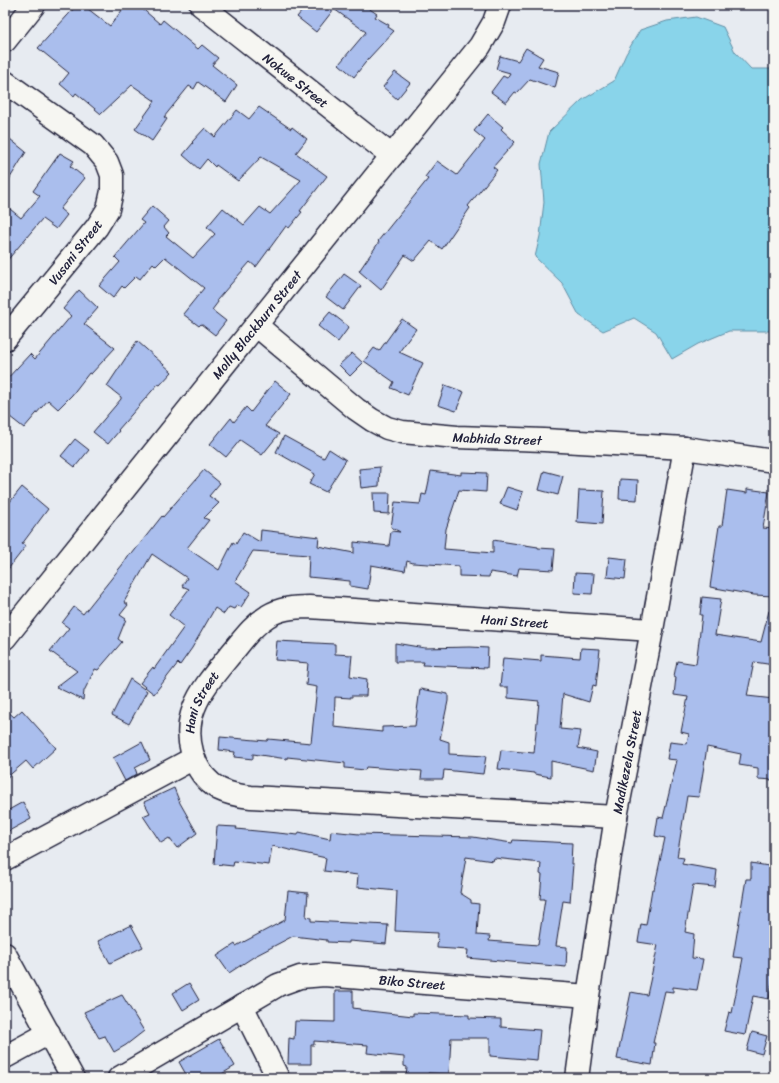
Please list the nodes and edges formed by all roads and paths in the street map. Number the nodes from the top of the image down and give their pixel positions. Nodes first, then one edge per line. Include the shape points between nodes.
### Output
1 (34, 5) edge
2 (201, 5) edge
3 (500, 5) edge
4 (5, 41) edge
5 (5, 82) edge
6 (392, 156) junction
7 (256, 325) junction
8 (5, 339) edge
9 (685, 448) junction
10 (774, 461) edge
11 (652, 630) junction
12 (5, 638) edge
13 (194, 758) junction
14 (616, 817) junction
15 (5, 859) edge
16 (5, 954) edge
17 (588, 996) junction
18 (242, 1006) junction
19 (49, 1033) junction
20 (5, 1057) edge
21 (72, 1078) edge
22 (118, 1078) edge
23 (278, 1078) edge
24 (577, 1078) edge

1 - 4 street
2 - 6 street, Nokwe Street
3 - 6 street, Molly Blackburn Street via 494,22 480,46
5 - 8 street, Vusani Street via 92,145 107,162 112,175 108,209 97,227
6 - 7 street, Molly Blackburn Street
7 - 9 street, Mabhida Street via 356,409 387,428 457,438
7 - 12 street, Molly Blackburn Street
9 - 10 street, Mabhida Street
9 - 11 street, Madikezela Street
11 - 13 street, Hani Street via 309,607 280,611 252,628 202,693 194,707 190,722 190,745
11 - 14 street, Madikezela Street
13 - 14 street, Hani Street via 210,782 235,795
13 - 15 street
14 - 17 street, Madikezela Street
16 - 19 street
17 - 18 street, Biko Street via 324,975 300,977 278,985
17 - 24 street, Madikezela Street
18 - 22 street, Biko Street
18 - 23 street
19 - 20 street
19 - 21 street

